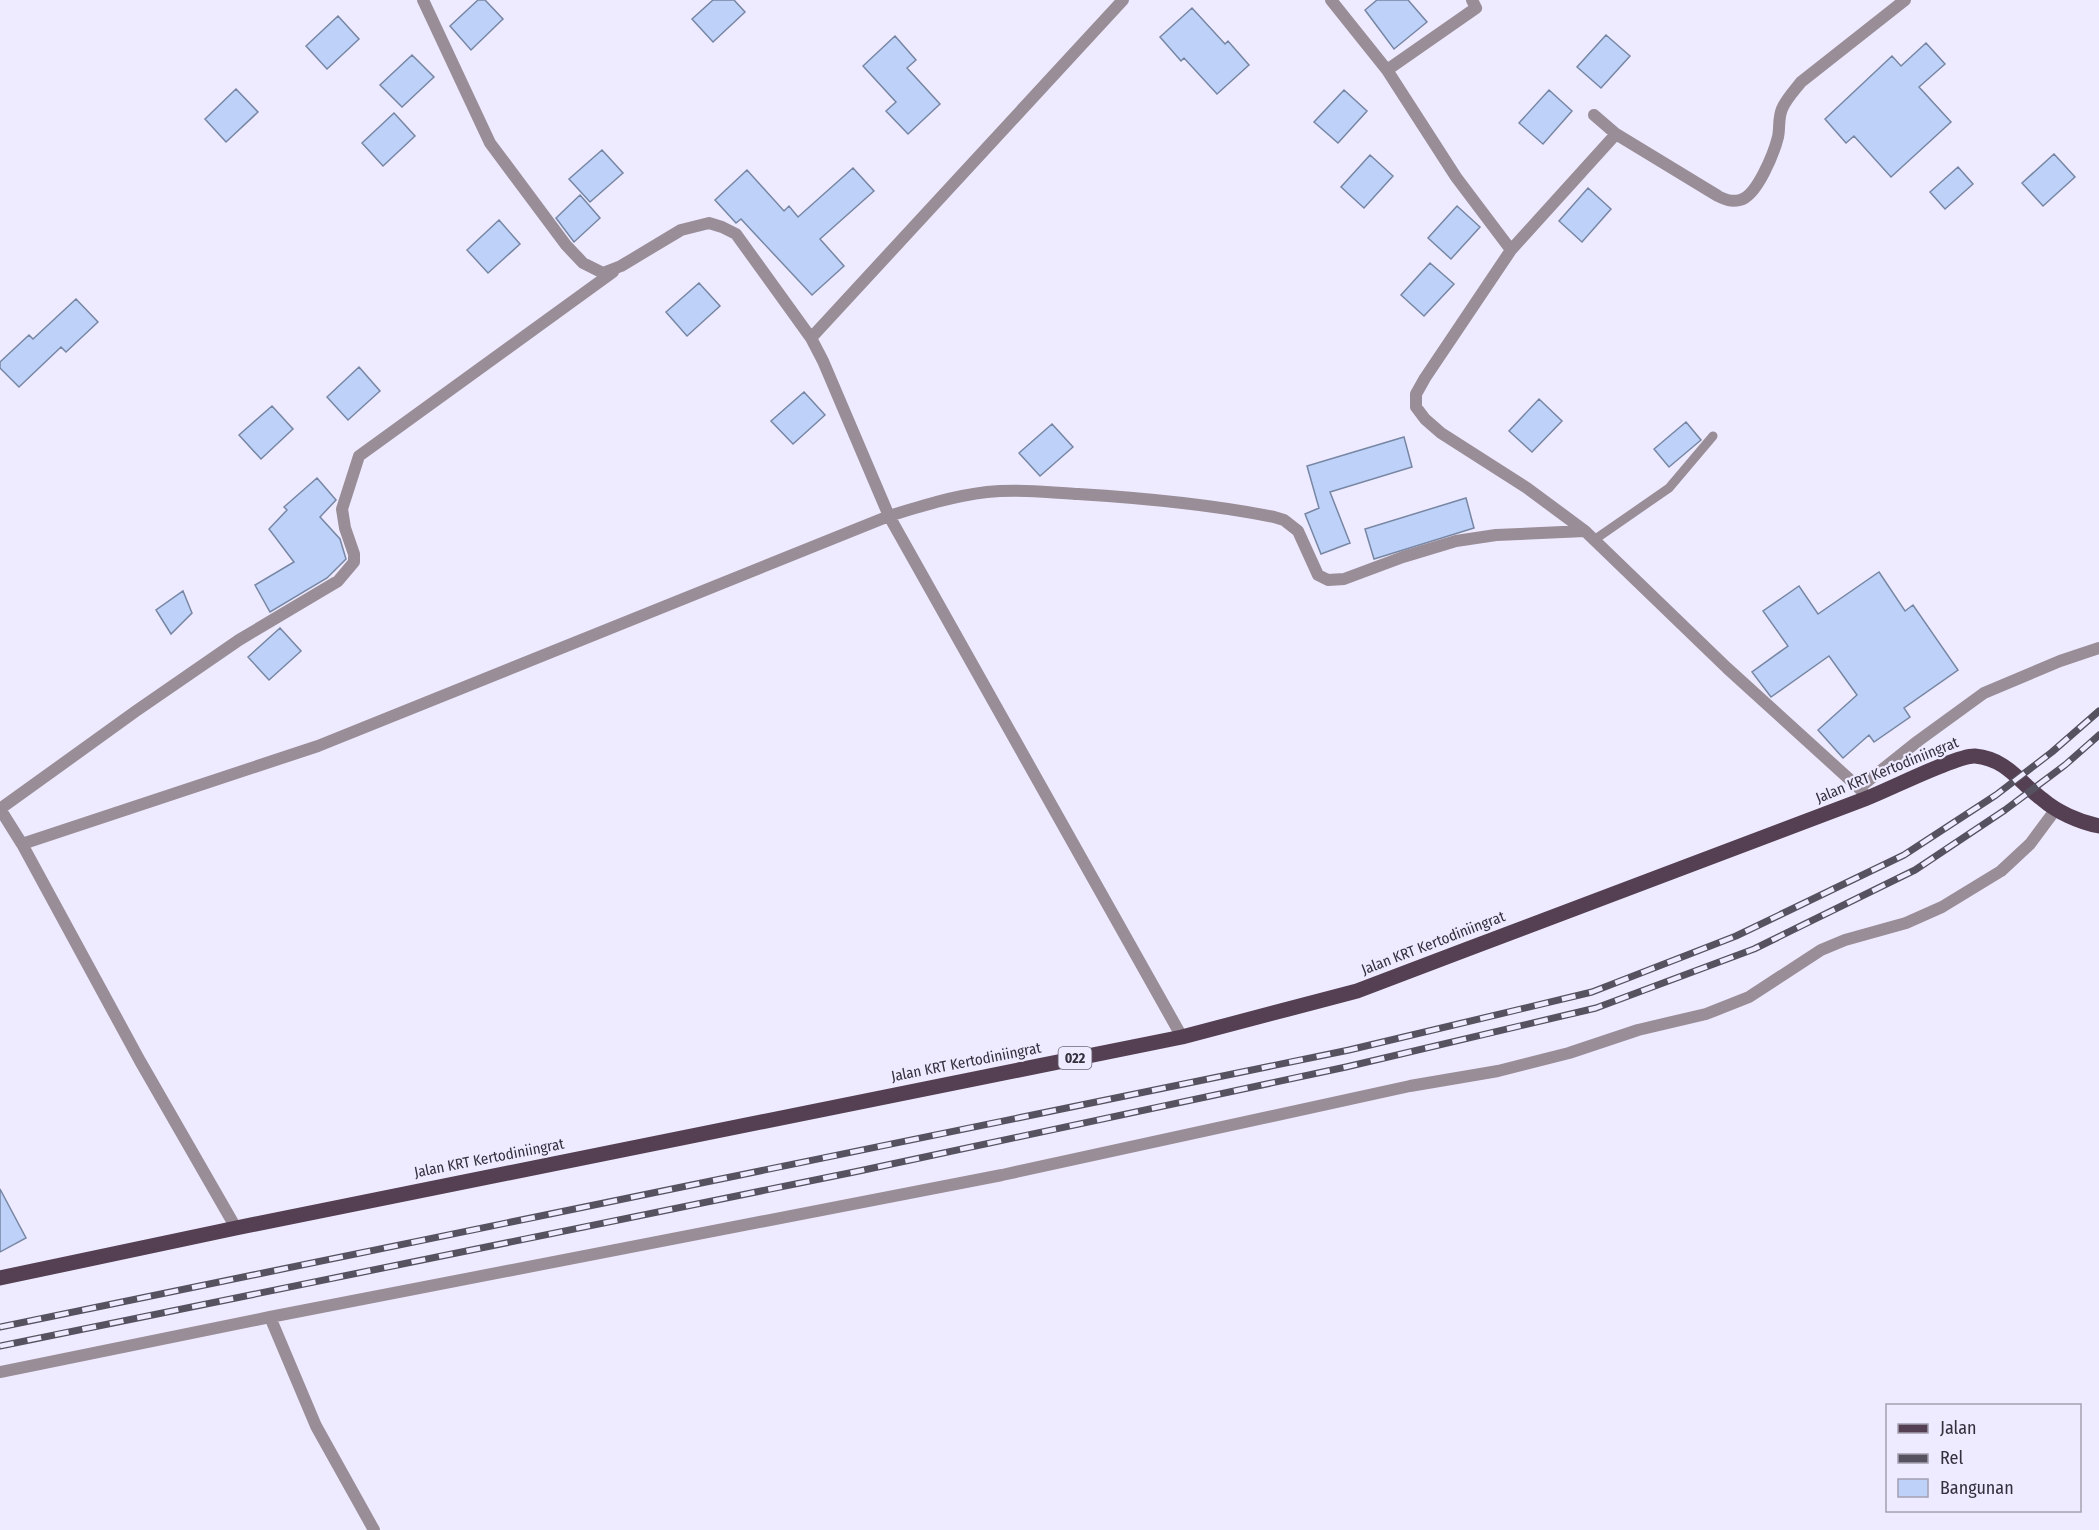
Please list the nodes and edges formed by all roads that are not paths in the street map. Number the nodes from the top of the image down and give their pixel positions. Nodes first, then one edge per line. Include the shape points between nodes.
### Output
1 (423, 0) edge
2 (1123, 0) edge
3 (1331, 0) edge
4 (1472, 0) edge
5 (1905, 0) edge
6 (1387, 70) junction
7 (1594, 115) dead end
8 (1616, 134) junction
9 (1511, 250) junction
10 (621, 266) junction
11 (811, 338) junction
12 (1713, 436) dead end
13 (889, 516) junction
14 (1584, 531) junction
15 (1594, 540) junction
16 (2099, 648) edge
17 (1863, 793) junction
18 (0, 809) edge
19 (2056, 809) junction
20 (2097, 822) edge
21 (22, 844) junction
22 (1182, 1037) junction
23 (236, 1228) junction
24 (0, 1278) edge
25 (270, 1317) junction
26 (0, 1372) edge
27 (374, 1530) edge

1 - 10 street via 490,143 583,263 603,273
2 - 11 street
3 - 6 street
4 - 6 street via 1476,8
5 - 8 street via 1801,82 1788,97 1769,163 1743,200 1730,202 1718,196
6 - 9 street via 1456,177
7 - 8 street
8 - 9 street
9 - 14 street via 1425,378 1416,394 1416,407 1441,433 1527,488
10 - 11 street via 681,230 709,223 722,227 736,234
10 - 18 street via 359,456 342,509 354,562 338,581 220,653
11 - 13 street
12 - 15 lane via 1670,488
13 - 14 street via 945,499 990,492 1123,496 1231,509 1274,516 1291,525 1298,531 1318,575 1328,580 1344,579 1456,541
13 - 21 street via 318,746
13 - 22 street
14 - 15 street
15 - 17 street
16 - 17 street via 1984,693 1918,741
17 - 19 main road, Jalan KRT Kertodiniingrat / 022 via 1972,756 1992,759 2011,769
17 - 22 main road, Jalan KRT Kertodiniingrat / 022 via 1357,991
18 - 21 street
19 - 20 main road, Jalan KRT Kertodiniingrat / 022
19 - 25 street via 2030,844 2001,871 1942,907 1906,923 1821,950 1749,998 1569,1053 1002,1175
21 - 23 street
22 - 23 main road, Jalan KRT Kertodiniingrat / 022
23 - 24 main road, Jalan KRT Kertodiniingrat / 022
25 - 26 street
25 - 27 street via 316,1426

